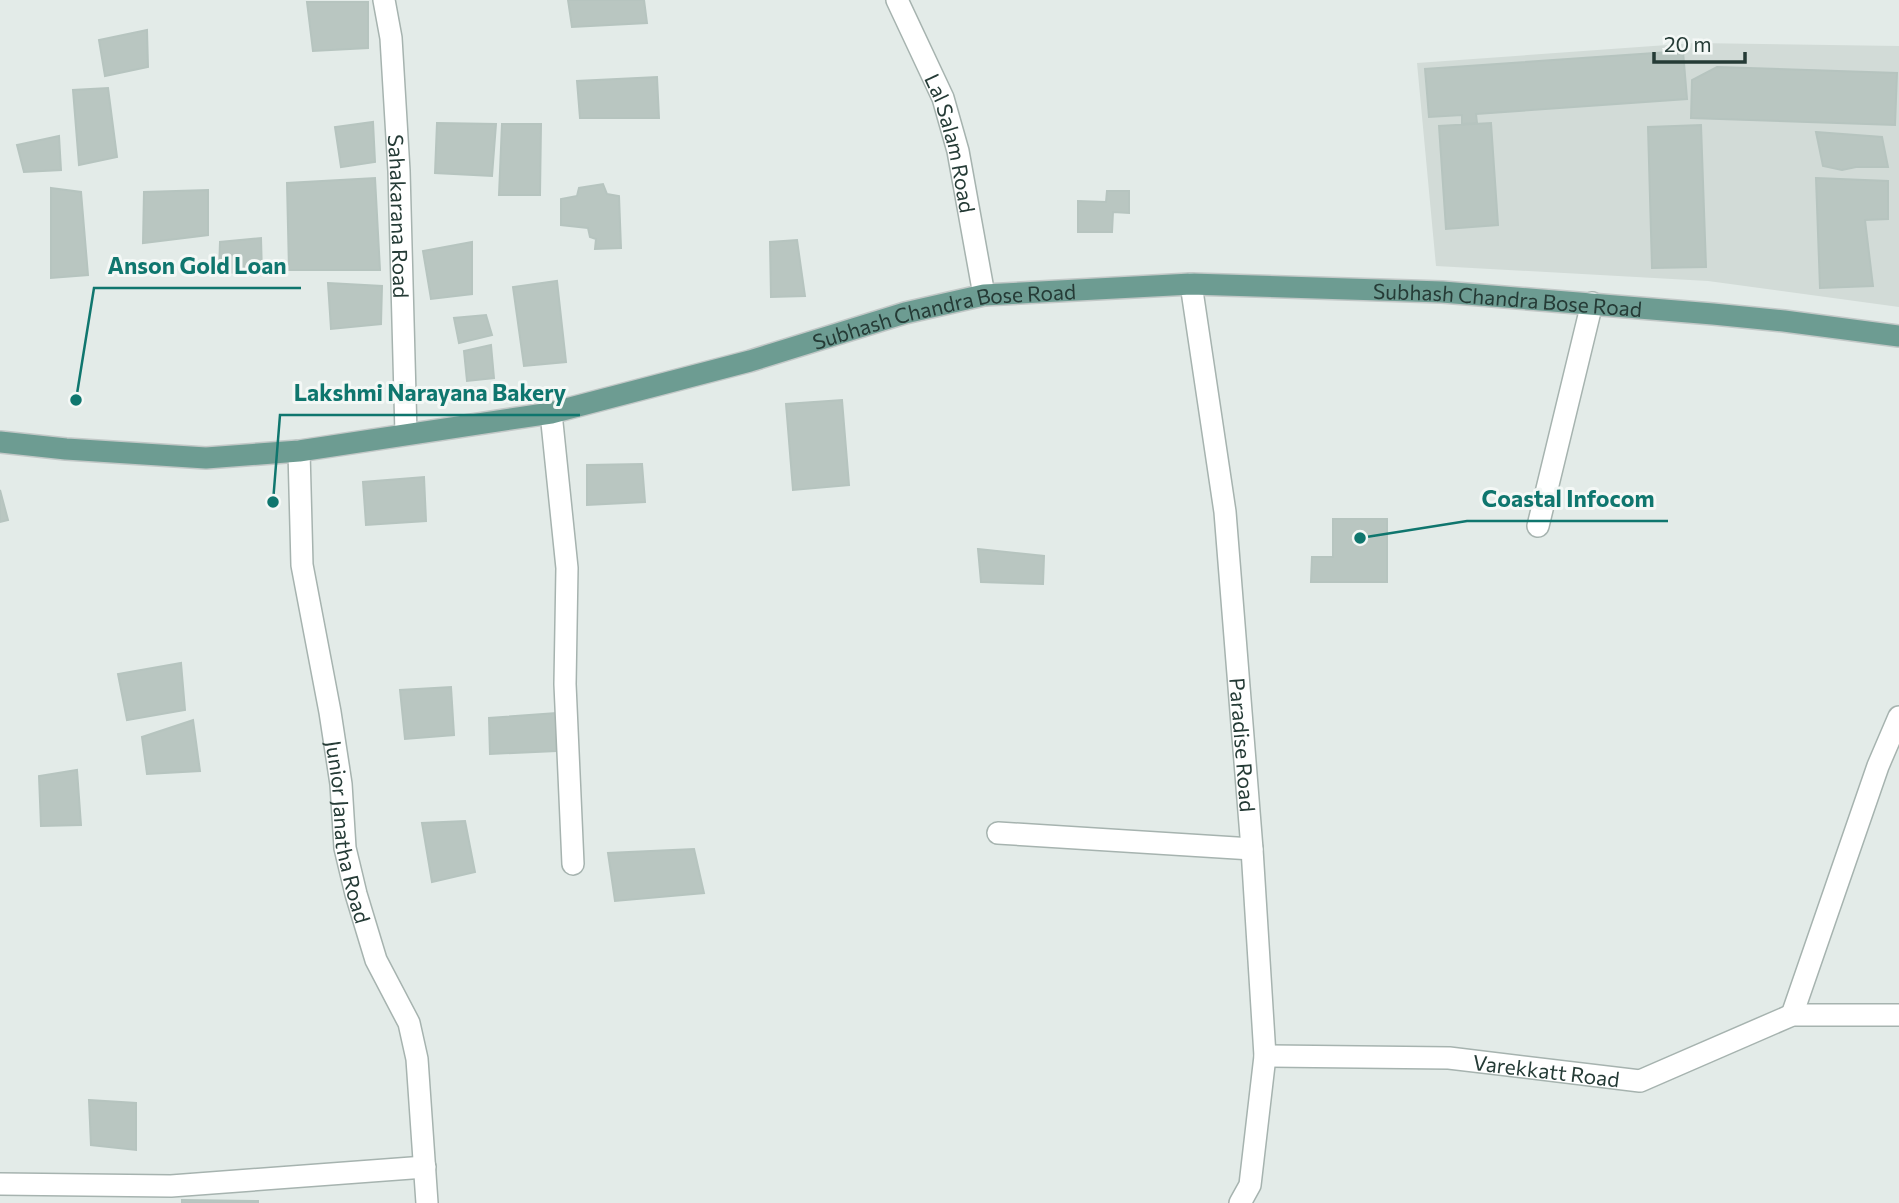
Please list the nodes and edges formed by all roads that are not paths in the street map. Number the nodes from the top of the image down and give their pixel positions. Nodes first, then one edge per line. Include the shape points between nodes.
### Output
1 (384, 0) edge
2 (897, 0) edge
3 (1191, 284) junction
4 (984, 295) junction
5 (1592, 303) junction
6 (1899, 336) edge
7 (551, 413) junction
8 (406, 434) junction
9 (0, 442) edge
10 (299, 451) junction
11 (1538, 526) dead end
12 (1899, 717) edge
13 (998, 833) dead end
14 (1252, 849) junction
15 (573, 864) dead end
16 (1792, 1015) junction
17 (1899, 1015) edge
18 (1265, 1056) junction
19 (425, 1167) junction
20 (0, 1184) edge
21 (171, 1194) edge
22 (427, 1203) edge
23 (1240, 1203) edge

1 - 8 street, Sahakarana Road via 391,37 400,171
2 - 4 street, Lal Salam Road via 943,99 958,151
3 - 4 main road, Subhash Chandra Bose Road
3 - 5 main road, Subhash Chandra Bose Road via 1442,292
3 - 14 street, Paradise Road via 1225,512
4 - 7 main road, Subhash Chandra Bose Road
5 - 6 main road, Subhash Chandra Bose Road
5 - 11 street
7 - 8 main road, Subhash Chandra Bose Road
7 - 15 street via 567,568 565,684
8 - 10 main road, Subhash Chandra Bose Road
9 - 10 main road, Subhash Chandra Bose Road via 206,458
10 - 19 street, Junior Janatha Road via 302,565 341,784 345,848 376,960 409,1023 417,1059
12 - 16 street
13 - 14 street
14 - 18 street, Paradise Road
16 - 17 street, Varekkatt Road
16 - 18 street, Varekkatt Road via 1640,1081 1449,1058
18 - 23 street, Paradise Road via 1250,1185
19 - 21 street
19 - 22 street, Junior Janatha Road
20 - 21 street

